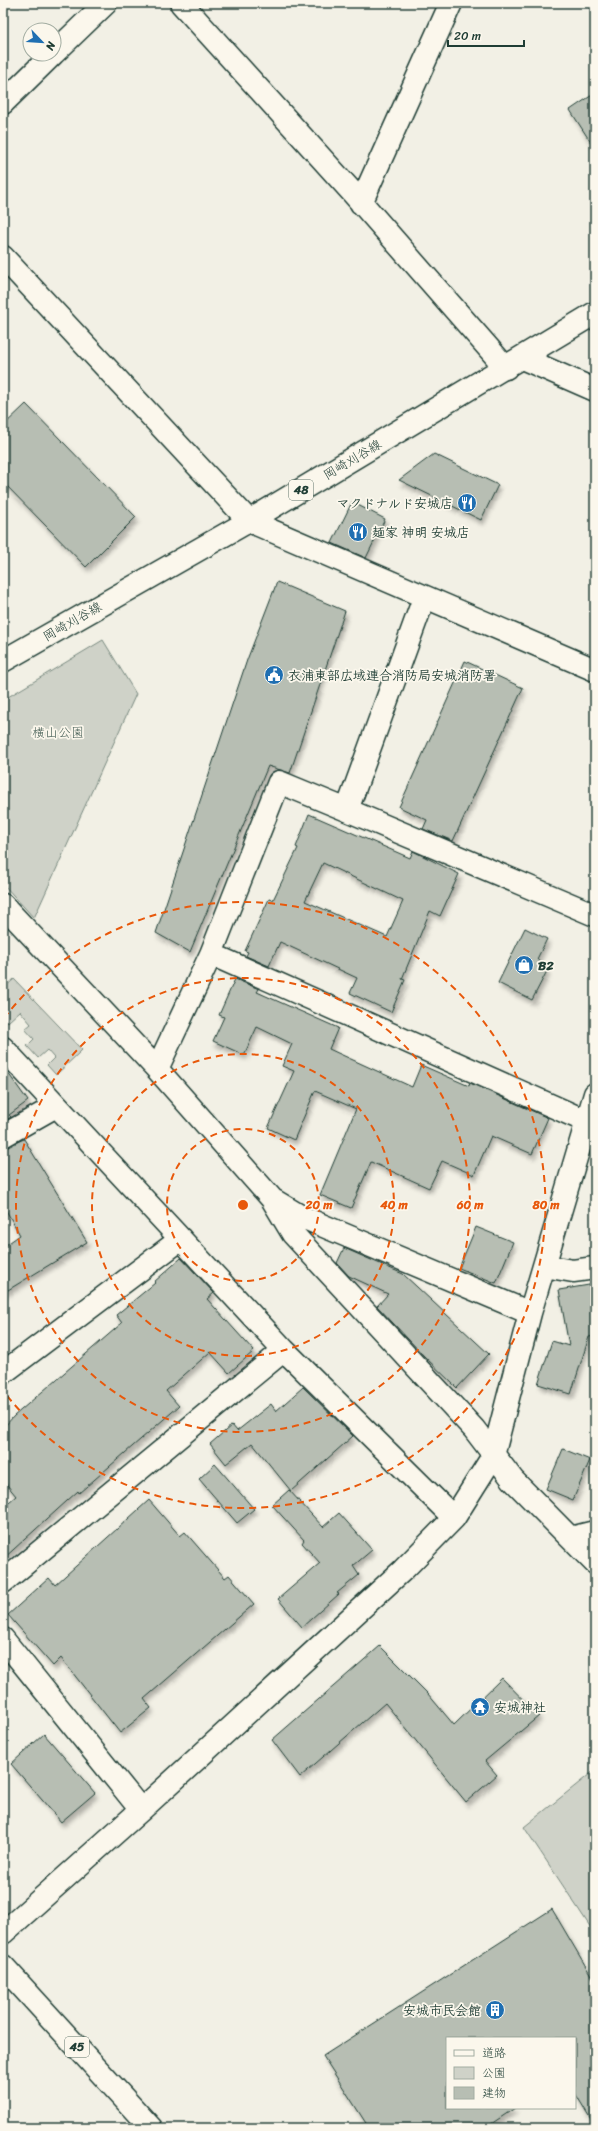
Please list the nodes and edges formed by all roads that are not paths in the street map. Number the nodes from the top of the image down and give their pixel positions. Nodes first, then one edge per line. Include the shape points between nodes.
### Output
1 (106, 3) edge
2 (181, 3) edge
3 (451, 3) edge
4 (62, 46) edge
5 (46, 62) edge
6 (3, 102) edge
7 (361, 203) junction
8 (3, 257) edge
9 (595, 313) edge
10 (514, 363) junction
11 (595, 390) edge
12 (249, 522) junction
13 (424, 598) junction
14 (3, 661) edge
15 (595, 670) edge
16 (348, 810) junction
17 (3, 905) edge
18 (595, 915) edge
19 (211, 954) junction
20 (3, 1048) edge
21 (157, 1069) junction
22 (595, 1094) edge
23 (56, 1106) junction
24 (588, 1122) junction
25 (3, 1136) edge
26 (272, 1199) junction
27 (181, 1239) junction
28 (544, 1266) junction
29 (595, 1268) edge
30 (530, 1313) junction
31 (284, 1350) junction
32 (3, 1373) edge
33 (493, 1456) junction
34 (454, 1518) junction
35 (595, 1532) edge
36 (571, 1538) junction
37 (595, 1563) edge
38 (3, 1582) edge
39 (3, 1639) edge
40 (141, 1810) junction
41 (3, 1933) edge
42 (3, 1966) edge
43 (151, 2128) edge

1 - 4 street
2 - 7 street
3 - 7 street
5 - 6 street
7 - 10 street
8 - 12 street
9 - 10 street, 岡崎刈谷線 / 48
10 - 11 street
10 - 12 street, 岡崎刈谷線 / 48
12 - 13 street
12 - 14 street, 岡崎刈谷線 / 48
13 - 15 street
13 - 16 street
16 - 18 street
16 - 19 street via 279,782
17 - 21 street
19 - 21 street
19 - 24 street
20 - 23 street
21 - 26 street
22 - 24 street
23 - 25 street
23 - 27 street
24 - 28 street
26 - 30 street via 300,1216
26 - 33 street via 293,1234 474,1429
27 - 31 street
27 - 32 street
28 - 29 street via 573,1271
28 - 30 street
30 - 33 street
31 - 34 street
31 - 38 street
33 - 34 street
33 - 36 street via 513,1480
34 - 40 street via 404,1570
35 - 36 street
36 - 37 street
39 - 40 street
40 - 41 street
42 - 43 street, 45

